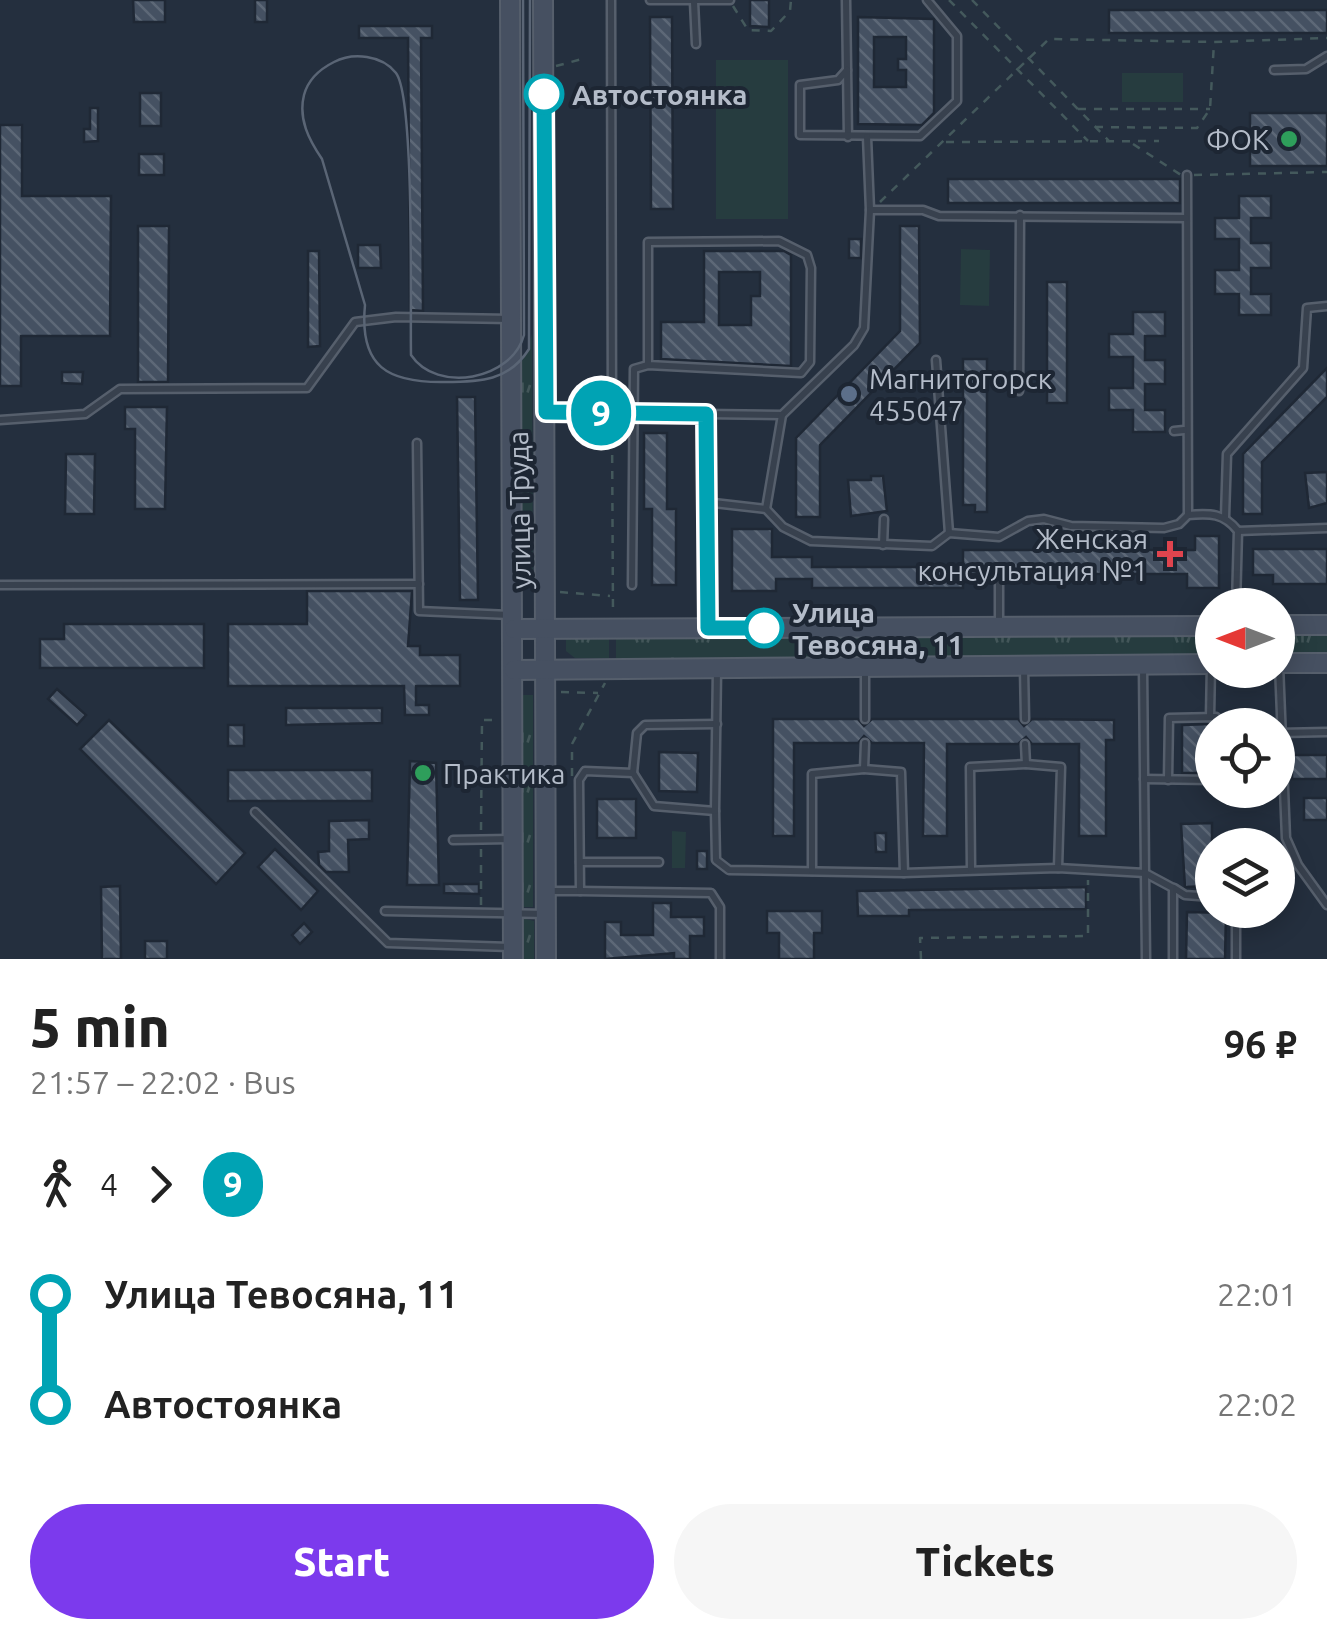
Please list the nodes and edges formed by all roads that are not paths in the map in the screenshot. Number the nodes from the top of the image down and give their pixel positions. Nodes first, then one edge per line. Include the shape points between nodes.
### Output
1 (510, 0) edge
2 (543, 0) edge
3 (611, 0) edge
4 (650, 0) edge
5 (730, 0) edge
6 (846, 0) edge
7 (927, 0) edge
8 (694, 2) edge
9 (696, 44) dead end
10 (1327, 56) edge
11 (847, 70) junction
12 (1274, 70) dead end
13 (848, 136) junction
14 (866, 137) junction
15 (1187, 175) road end
16 (870, 210) junction
17 (1020, 215) junction
18 (1186, 218) junction
19 (1327, 306) edge
20 (510, 319) junction
21 (936, 360) dead end
22 (648, 365) junction
23 (1019, 391) dead end
24 (546, 412) junction
25 (612, 414) junction
26 (633, 414) junction
27 (706, 414) junction
28 (782, 415) junction
29 (0, 420) edge
30 (1184, 430) junction
31 (1174, 431) dead end
32 (417, 443) dead end
33 (705, 502) junction
34 (766, 509) junction
35 (1188, 515) junction
36 (1226, 517) junction
37 (884, 518) dead end
38 (1327, 528) edge
39 (1238, 531) junction
40 (948, 533) junction
41 (998, 537) junction
42 (883, 546) junction
43 (999, 550) dead end
44 (999, 574) dead end
45 (418, 584) junction
46 (0, 585) edge
47 (632, 586) dead end
48 (1236, 588) edge
49 (513, 622) junction
50 (1327, 625) edge
51 (1195, 626) edge
52 (1295, 626) edge
53 (999, 627) junction
54 (708, 628) junction
55 (548, 629) junction
56 (1295, 663) edge
57 (1327, 663) edge
58 (1143, 664) junction
59 (1195, 664) edge
60 (1024, 666) junction
61 (717, 668) junction
62 (865, 668) junction
63 (514, 670) junction
64 (548, 670) junction
65 (1195, 717) edge
66 (865, 719) dead end
67 (1025, 720) dead end
68 (716, 724) junction
69 (1327, 732) edge
70 (1295, 733) edge
71 (864, 743) dead end
72 (1025, 744) dead end
73 (1026, 764) junction
74 (864, 769) junction
75 (633, 772) junction
76 (1144, 779) junction
77 (1168, 780) junction
78 (1195, 780) edge
79 (1284, 808) edge
80 (716, 811) junction
81 (255, 812) dead end
82 (513, 839) junction
83 (452, 840) dead end
84 (580, 862) junction
85 (659, 862) dead end
86 (1058, 868) junction
87 (971, 869) junction
88 (812, 871) junction
89 (904, 873) junction
90 (1145, 873) junction
91 (1174, 888) junction
92 (546, 891) junction
93 (580, 891) junction
94 (1195, 896) edge
95 (1326, 903) edge
96 (385, 910) dead end
97 (513, 913) junction
98 (547, 914) junction
99 (1236, 928) edge
100 (513, 953) edge
101 (546, 959) edge
102 (720, 959) edge
103 (1146, 959) edge
104 (1173, 959) edge
105 (1236, 959) edge

1 - 20 main road, улица Труда
2 - 24 main road, улица Труда
3 - 25 lane
4 - 8 lane
5 - 8 lane
6 - 11 lane
7 - 14 lane via 956,36 957,102 925,134
8 - 9 lane
10 - 12 lane via 1306,69
11 - 13 lane
11 - 13 lane via 838,80 800,85 799,131
13 - 14 lane
14 - 16 lane
15 - 18 lane
16 - 17 lane
16 - 28 lane via 864,328 854,346
17 - 18 lane
17 - 23 lane
18 - 30 lane
19 - 36 lane via 1307,308 1303,368 1228,450
20 - 29 lane via 354,322 308,387 120,388 84,414
20 - 49 main road, улица Труда
21 - 40 lane
22 - 22 lane via 801,374 810,353 807,255 779,241 648,242
22 - 26 lane via 634,369
24 - 25 lane
24 - 55 main road, улица Труда
25 - 26 lane
26 - 27 lane
26 - 47 lane
27 - 28 lane
27 - 33 lane
28 - 34 lane
30 - 31 lane
30 - 35 lane
32 - 45 lane
33 - 34 lane
33 - 54 lane
34 - 42 lane via 811,541
35 - 36 lane
35 - 41 lane via 1164,528 1070,526 1044,519
36 - 39 lane
37 - 42 lane
38 - 39 lane
39 - 48 lane
40 - 41 lane
40 - 42 lane via 932,546
41 - 43 lane
44 - 53 lane
45 - 46 lane
45 - 49 lane via 422,614
49 - 55 main road
49 - 63 main road, улица Труда
50 - 52 main road
51 - 53 main road
53 - 54 main road
54 - 55 main road
55 - 64 main road, улица Труда
56 - 57 main road
58 - 59 main road
58 - 60 main road
58 - 76 lane
60 - 62 main road
60 - 67 lane
61 - 62 main road
61 - 64 main road
61 - 68 lane
62 - 66 lane
63 - 64 main road
63 - 82 main road, улица Труда
64 - 92 main road, улица Труда
65 - 77 lane via 1168,718
68 - 75 lane via 645,724 636,732
68 - 80 lane
69 - 70 lane
71 - 74 lane
72 - 73 lane
73 - 86 lane via 1061,767
73 - 87 lane via 970,767
74 - 88 lane via 812,774
74 - 89 lane via 901,772
75 - 80 lane via 654,806
75 - 84 lane via 589,770 580,776
76 - 77 lane
76 - 90 lane
77 - 78 lane
79 - 95 lane via 1286,838
80 - 88 lane via 715,854 724,868
81 - 100 lane via 388,943
82 - 83 lane
82 - 97 main road, улица Труда
84 - 85 lane
84 - 93 lane
86 - 87 lane
86 - 90 lane
87 - 89 lane
88 - 89 lane
90 - 91 lane
90 - 103 lane
91 - 94 lane
91 - 104 lane
92 - 93 lane
92 - 98 main road, улица Труда
93 - 102 lane via 711,893 720,907
96 - 97 lane
97 - 98 lane
97 - 100 main road, улица Труда
98 - 101 main road, улица Труда
99 - 105 lane

